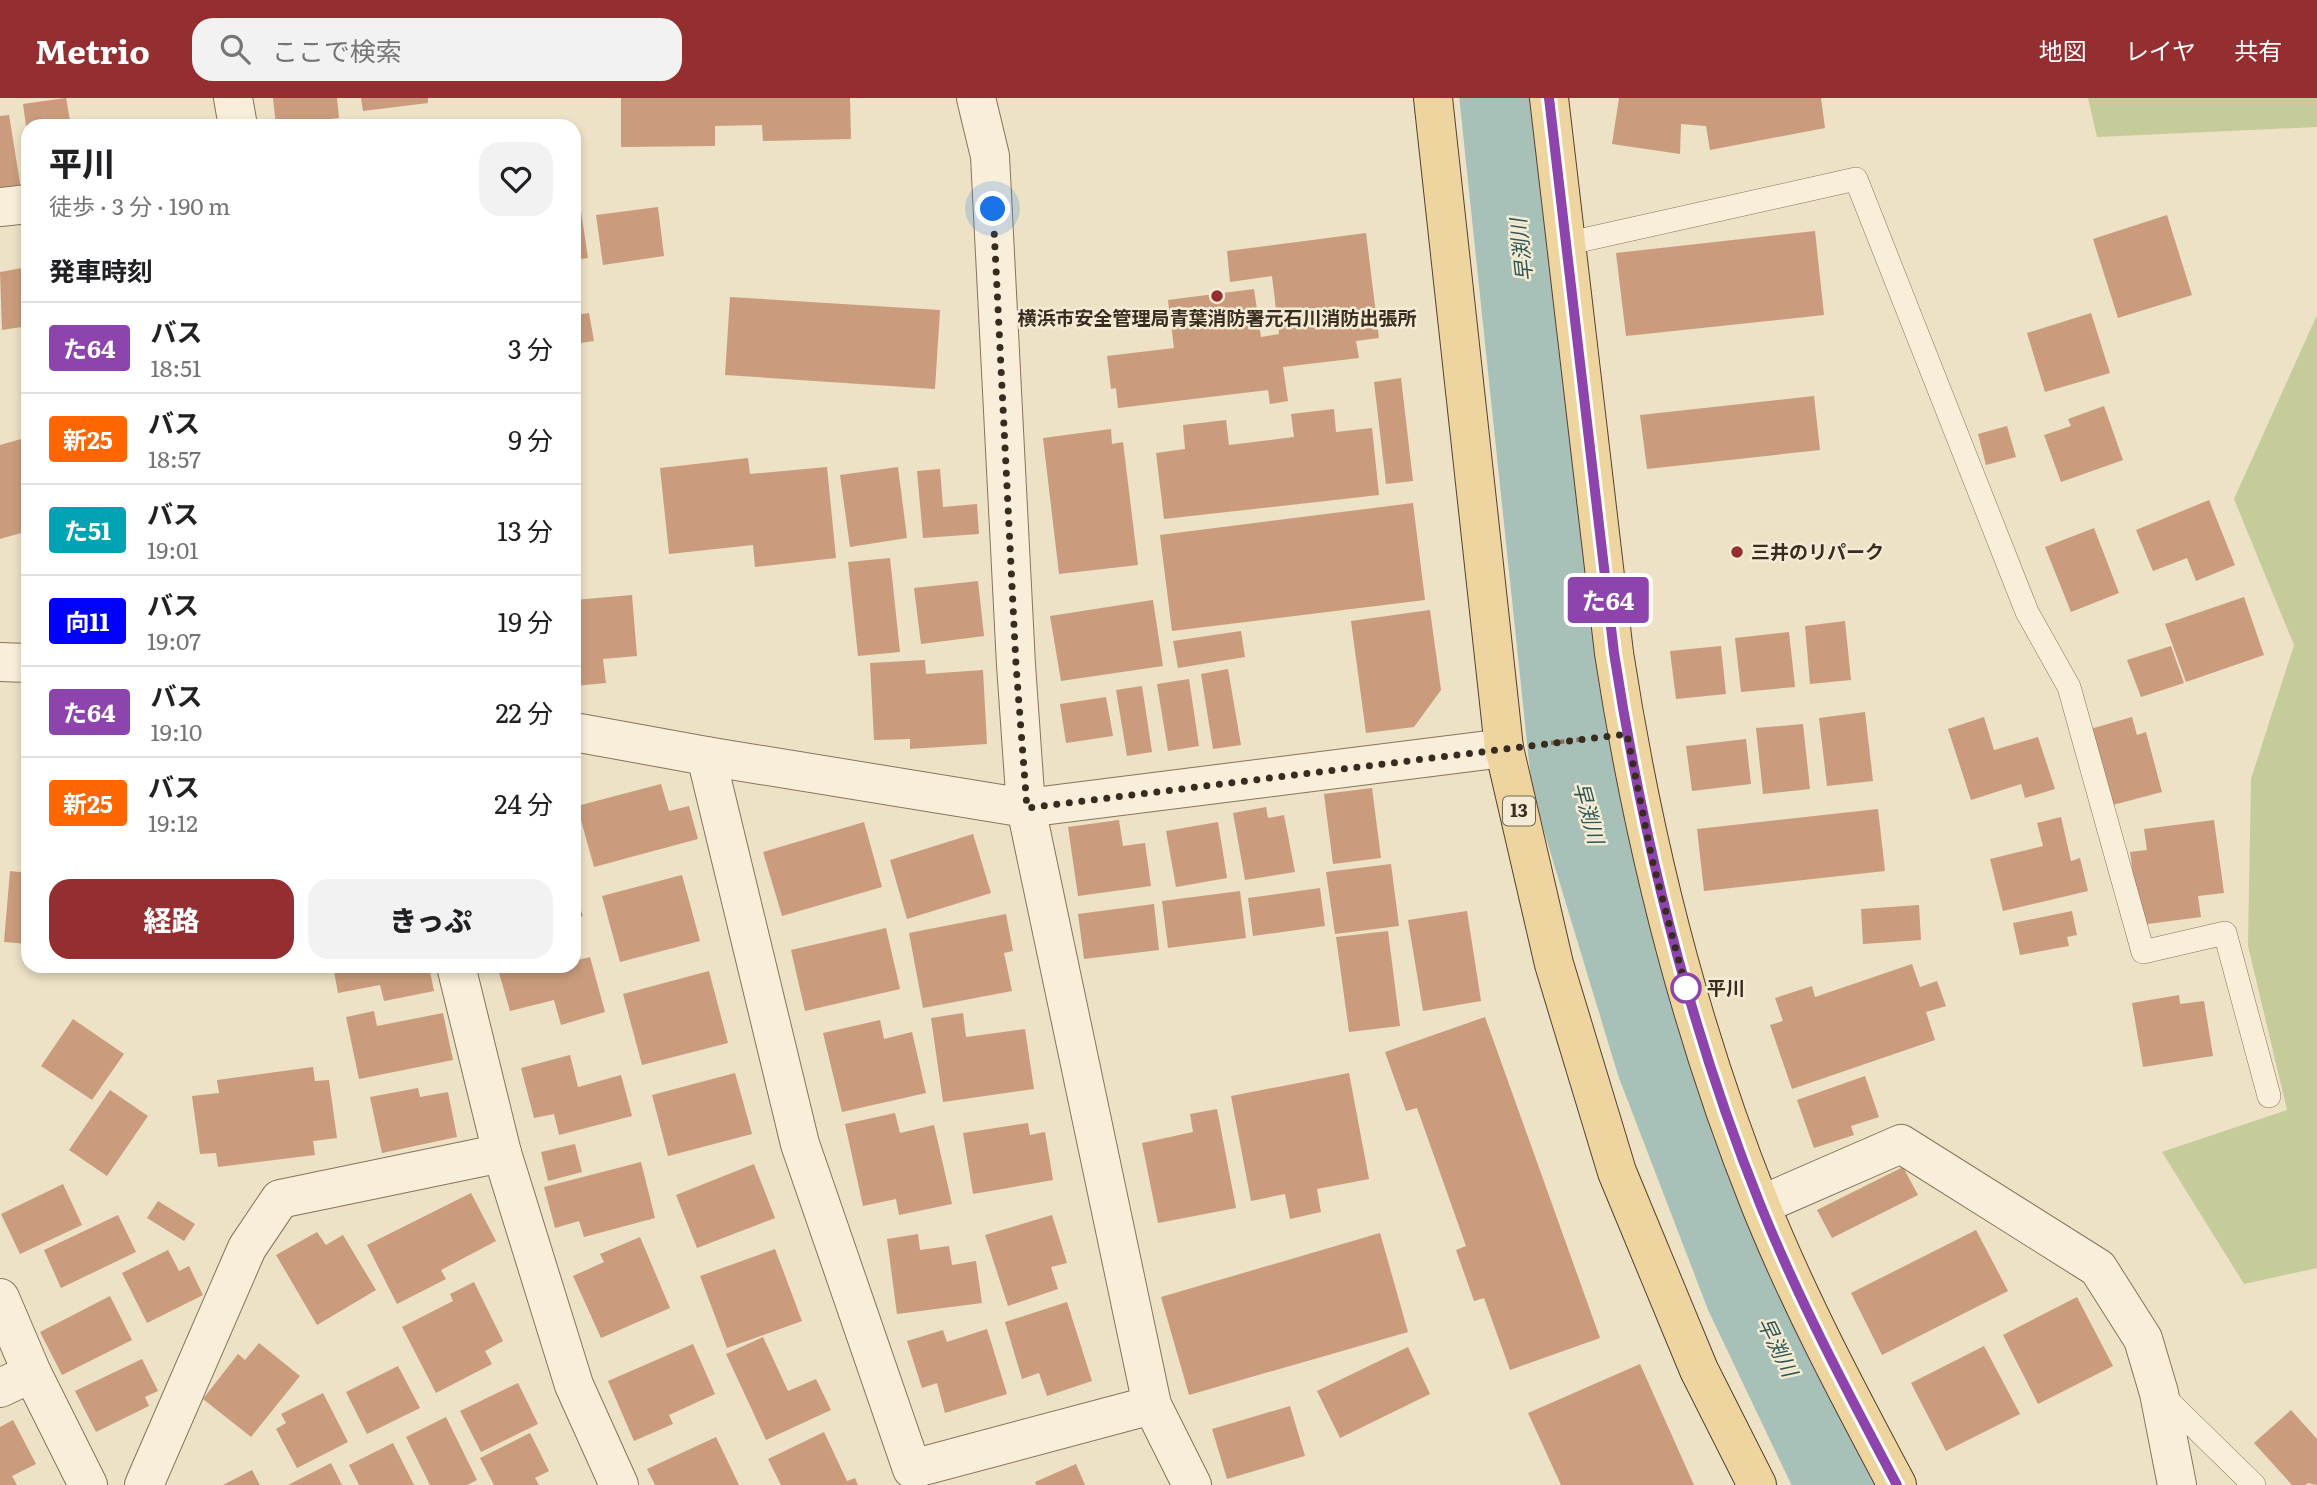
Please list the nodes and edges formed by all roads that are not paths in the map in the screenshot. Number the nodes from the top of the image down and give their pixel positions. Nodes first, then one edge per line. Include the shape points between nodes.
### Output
1 (233, 98) edge
2 (976, 98) edge
3 (1433, 98) edge
4 (1549, 98) edge
5 (237, 119) edge
6 (21, 205) edge
7 (0, 207) edge
8 (1565, 244) junction
9 (0, 662) edge
10 (21, 663) edge
11 (581, 733) edge
12 (1504, 748) junction
13 (706, 756) junction
14 (1027, 808) junction
15 (458, 973) edge
16 (2269, 1096) dead end
17 (502, 1153) junction
18 (1760, 1205) junction
19 (0, 1298) edge
20 (16, 1380) edge
21 (2159, 1393) junction
22 (1152, 1405) junction
23 (88, 1485) edge
24 (144, 1485) edge
25 (619, 1485) edge
26 (1192, 1485) edge
27 (1757, 1485) edge
28 (1898, 1485) edge
29 (2177, 1485) edge
30 (2254, 1485) edge

1 - 5 street
2 - 14 street via 990,156
3 - 12 main road, 13
4 - 8 main road
6 - 7 street
8 - 16 lane via 1856,179 2027,612 2069,687 2143,952 2225,933
8 - 18 main road via 1614,653 1652,859 1682,977
9 - 10 street
11 - 13 street
12 - 14 street
12 - 27 main road, 13 via 1553,964 1617,1172 1699,1370
13 - 14 street
13 - 22 street via 800,1144 912,1469
14 - 22 street
15 - 17 street
17 - 24 street via 280,1199 247,1248
17 - 25 street via 574,1385
18 - 21 street via 1901,1144 2098,1268 2143,1339
18 - 28 main road via 1827,1353
19 - 20 street
20 - 23 street
21 - 29 street
21 - 30 lane
22 - 26 street

